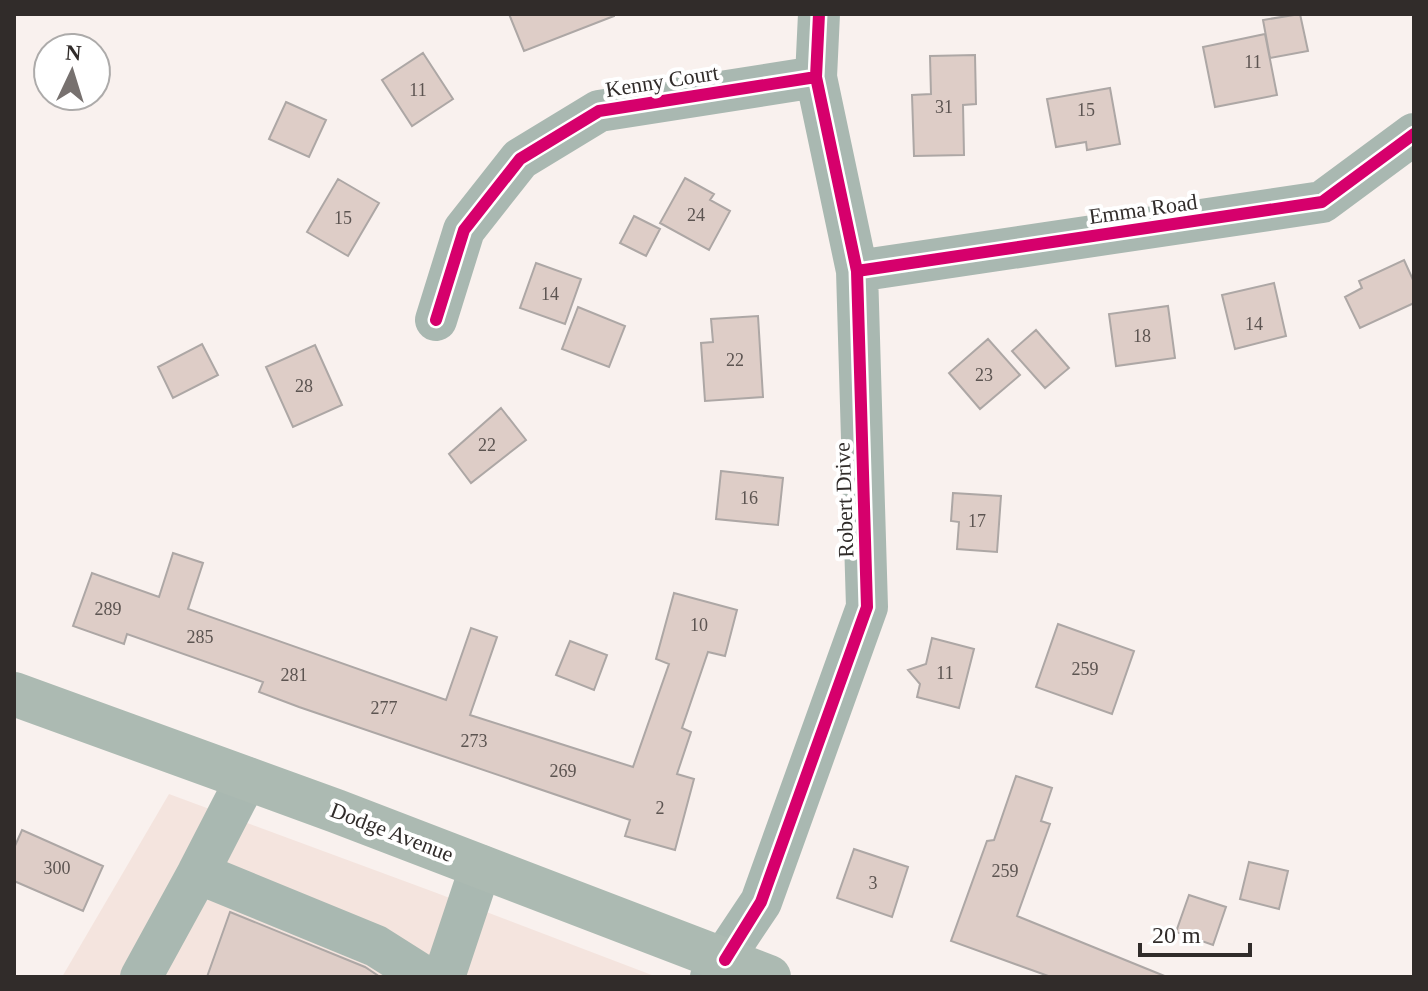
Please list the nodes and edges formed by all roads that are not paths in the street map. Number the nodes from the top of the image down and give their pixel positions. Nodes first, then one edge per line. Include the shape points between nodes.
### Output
1 (819, 14) edge
2 (816, 77) junction
3 (1414, 134) edge
4 (857, 271) junction
5 (436, 320) dead end
6 (14, 694) edge
7 (247, 778) junction
8 (481, 866) junction
9 (198, 873) junction
10 (718, 969) edge
11 (141, 977) edge
12 (425, 977) edge
13 (444, 977) edge
14 (769, 977) edge

1 - 2 street, Robert Drive
2 - 4 street, Robert Drive
2 - 5 street, Kenny Court via 599,111 520,159 464,230
3 - 4 street, Emma Road via 1322,202
4 - 10 street, Robert Drive via 867,607 761,902
6 - 7 main road, Dodge Avenue
7 - 8 main road, Dodge Avenue
7 - 9 street
8 - 10 main road, Dodge Avenue
8 - 13 street
9 - 11 street
9 - 12 street via 376,946
10 - 14 main road, Dodge Avenue

